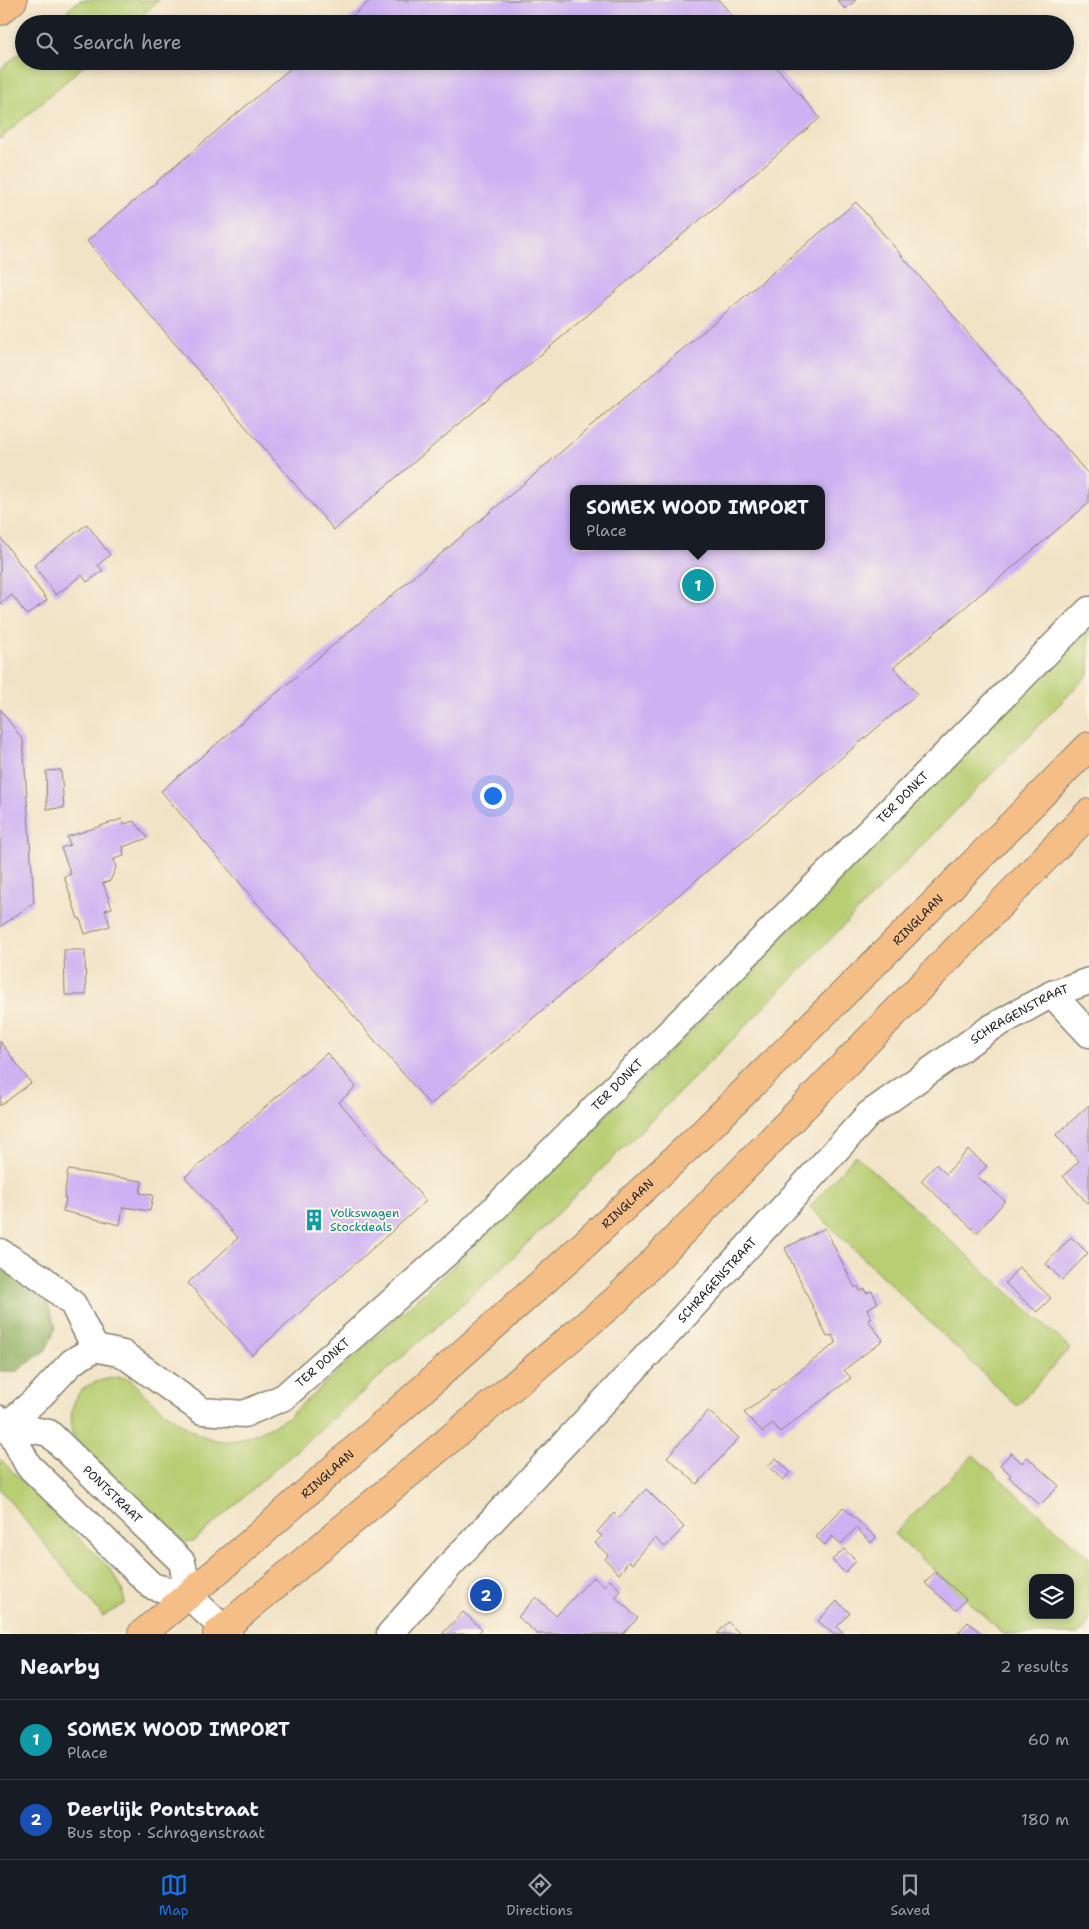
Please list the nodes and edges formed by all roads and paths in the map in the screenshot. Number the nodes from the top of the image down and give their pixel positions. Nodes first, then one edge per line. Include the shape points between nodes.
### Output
1 (13, 0) edge
2 (0, 11) edge
3 (1089, 610) edge
4 (1089, 746) edge
5 (1089, 813) edge
6 (1089, 981) edge
7 (1052, 994) junction
8 (1089, 1034) edge
9 (0, 1252) edge
10 (95, 1348) junction
11 (4, 1422) edge
12 (189, 1596) junction
13 (223, 1632) edge
14 (142, 1634) edge
15 (390, 1634) edge

1 - 2 main road
3 - 10 street, TER DONKT via 474,1229 284,1397 244,1414 202,1412 123,1354
4 - 12 main road, RINGLAAN via 705,1131 574,1254
5 - 13 main road via 616,1300
6 - 7 street, SCHRAGENSTRAAT
7 - 8 street
7 - 15 street, SCHRAGENSTRAAT via 989,1029 869,1114 452,1563
9 - 10 street via 42,1278 73,1304
10 - 11 street via 72,1362 41,1395
11 - 12 street via 28,1465 152,1586
11 - 12 street, PONTSTRAAT via 49,1433 182,1562
12 - 13 street
12 - 14 main road, RINGLAAN

